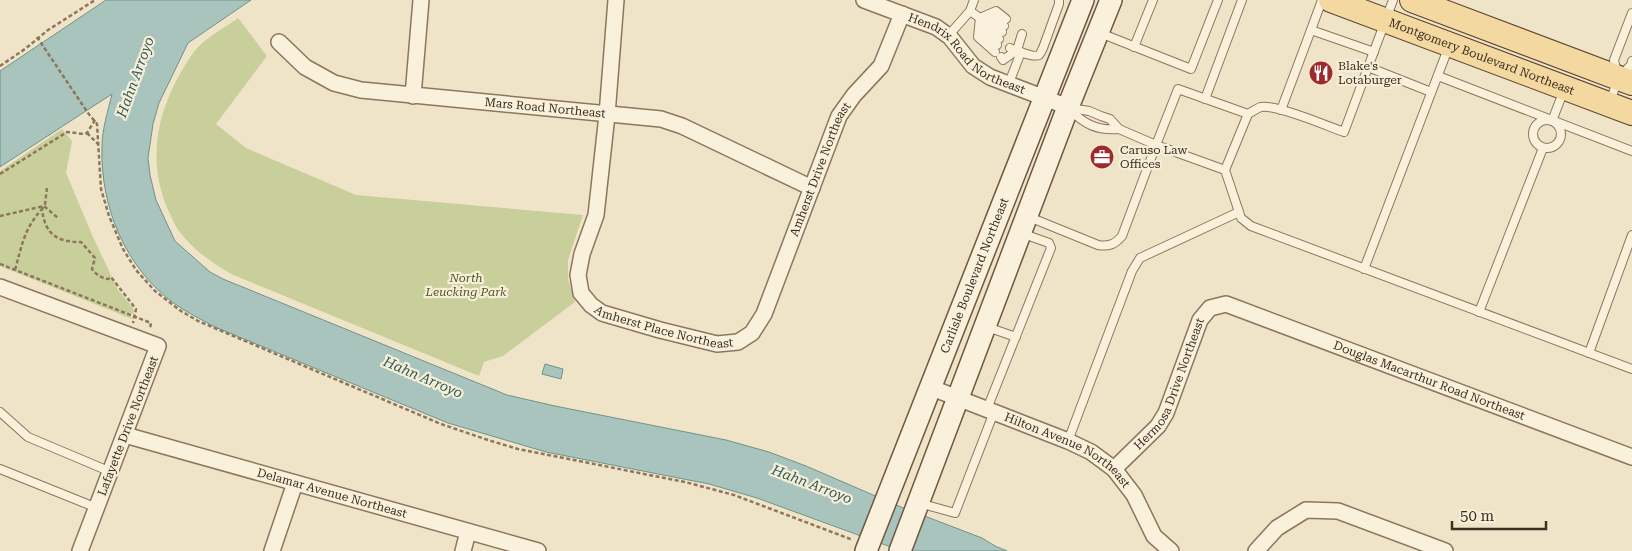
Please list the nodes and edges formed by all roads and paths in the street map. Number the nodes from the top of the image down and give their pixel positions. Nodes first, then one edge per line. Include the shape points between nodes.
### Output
1 (95, 0) edge
2 (421, 0) edge
3 (616, 0) edge
4 (864, 0) edge
5 (974, 0) edge
6 (1059, 0) edge
7 (1083, 0) edge
8 (1111, 0) edge
9 (1153, 0) edge
10 (1218, 0) edge
11 (1242, 0) edge
12 (1322, 0) edge
13 (1331, 0) edge
14 (1412, 0) edge
15 (1389, 10) edge
16 (970, 11) junction
17 (1632, 13) edge
18 (902, 14) junction
19 (980, 18) junction
20 (1311, 30) junction
21 (1098, 32) junction
22 (1628, 33) edge
23 (948, 36) junction
24 (37, 37) junction
25 (279, 42) dead end
26 (1008, 42) junction
27 (1450, 44) junction
28 (1134, 47) junction
29 (1374, 52) junction
30 (0, 66) edge
31 (1368, 67) junction
32 (1627, 74) edge
33 (1438, 76) junction
34 (1009, 83) junction
35 (1565, 88) junction
36 (1431, 92) junction
37 (413, 96) junction
38 (1044, 97) junction
39 (1205, 99) junction
40 (1609, 105) junction
41 (1068, 107) junction
42 (1282, 110) junction
43 (1632, 113) edge
44 (607, 114) junction
45 (1248, 114) junction
46 (95, 120) junction
47 (1552, 121) junction
48 (1119, 129) junction
49 (87, 133) junction
50 (99, 145) junction
51 (1156, 145) junction
52 (1543, 148) junction
53 (1632, 151) edge
54 (1226, 170) junction
55 (0, 174) edge
56 (46, 188) dead end
57 (812, 188) junction
58 (43, 208) junction
59 (1239, 212) junction
60 (0, 216) edge
61 (58, 218) dead end
62 (1024, 224) junction
63 (1632, 234) edge
64 (0, 264) edge
65 (1364, 269) junction
66 (15, 270) junction
67 (0, 287) edge
68 (1226, 304) joint
69 (1480, 312) junction
70 (135, 316) junction
71 (986, 326) junction
72 (132, 328) dead end
73 (752, 333) joint
74 (148, 334) dead end
75 (1016, 337) junction
76 (1589, 353) junction
77 (1632, 369) edge
78 (932, 388) junction
79 (958, 398) junction
80 (991, 411) junction
81 (0, 412) edge
82 (125, 435) junction
83 (1068, 441) junction
84 (1632, 457) edge
85 (0, 469) edge
86 (1114, 469) junction
87 (111, 472) junction
88 (295, 483) junction
89 (918, 506) junction
90 (97, 508) junction
91 (468, 532) junction
92 (868, 546) edge
93 (80, 551) edge
94 (272, 551) edge
95 (463, 551) edge
96 (538, 551) edge
97 (900, 551) edge
98 (1171, 551) edge
99 (1256, 551) edge
100 (1445, 551) edge

1 - 24 path
2 - 37 street
3 - 44 street
4 - 18 street, Hendrix Road Northeast
5 - 16 lane
6 - 26 lane via 1040,54 1032,56
7 - 38 main road, Carlisle Boulevard Northeast
8 - 21 main road
9 - 28 lane
10 - 28 lane via 1191,69
11 - 39 lane
12 - 20 lane
13 - 15 main road, Montgomery Boulevard Northeast
14 - 32 main road
15 - 27 main road, Montgomery Boulevard Northeast
15 - 29 lane
16 - 19 lane
16 - 23 lane
17 - 22 lane
18 - 23 street, Hendrix Road Northeast via 936,27
18 - 57 street, Amherst Drive Northeast via 881,66 840,116
19 - 26 lane
19 - 26 lane via 992,16
19 - 26 lane via 978,37
20 - 29 lane
20 - 42 lane
21 - 28 lane
21 - 41 main road
22 - 32 lane via 1614,60
23 - 34 street, Hendrix Road Northeast via 973,66 990,77
24 - 30 path
24 - 46 path
25 - 37 street, Mars Road Northeast via 305,67 334,83 361,90
26 - 34 lane
27 - 33 lane
27 - 35 main road, Montgomery Boulevard Northeast
29 - 31 lane
31 - 36 lane
31 - 42 lane via 1344,132
32 - 40 lane
33 - 36 lane
33 - 47 lane
34 - 38 street, Hendrix Road Northeast
35 - 40 main road, Montgomery Boulevard Northeast
35 - 47 lane
36 - 65 lane
37 - 44 street, Mars Road Northeast
38 - 41 street, Hendrix Road Northeast
38 - 78 main road, Carlisle Boulevard Northeast
39 - 45 lane
39 - 51 lane via 1178,89
40 - 43 main road, Montgomery Boulevard Northeast
41 - 48 lane via 1110,119
41 - 48 lane via 1085,123 1105,130
41 - 62 main road
42 - 45 lane via 1268,106
44 - 57 street, Mars Road Northeast via 661,119 682,126
44 - 73 street, Amherst Place Northeast via 596,215 578,275 581,293 602,313 717,344 738,342
45 - 54 lane
46 - 49 path
46 - 50 path
47 - 52 lane via 1560,127 1560,141 1552,147
47 - 52 lane via 1543,120 1533,129 1535,142
47 - 53 lane
48 - 51 lane
49 - 50 path
49 - 55 path via 67,132
50 - 92 path via 102,189 123,249 136,270 155,290 198,321 432,420 488,440 726,492
51 - 54 lane
51 - 62 lane via 1122,236 1116,244 1098,245
52 - 69 lane
54 - 59 lane
56 - 58 path
57 - 73 street, Amherst Drive Northeast via 764,314
58 - 60 path
58 - 61 path
58 - 66 path via 25,234
58 - 70 path via 47,228 67,242 81,242 95,258 92,269 101,278 112,277 136,309
59 - 65 lane via 1251,226
59 - 83 lane via 1140,258 1132,271
62 - 71 main road
62 - 75 lane via 1051,248
63 - 76 lane
64 - 66 path
65 - 69 lane
66 - 70 path
67 - 82 street, Lafayette Drive Northeast via 158,346
68 - 84 street, Douglas Macarthur Road Northeast
68 - 86 street, Hermosa Drive Northeast via 1210,308 1200,320 1166,413 1158,426
69 - 76 lane
70 - 72 path
70 - 74 path via 151,323
71 - 75 lane
71 - 79 main road
75 - 80 lane
76 - 77 lane
78 - 79 street, Hilton Avenue Northeast
78 - 92 main road, Carlisle Boulevard Northeast
79 - 80 street, Hilton Avenue Northeast
79 - 89 main road
80 - 83 street, Hilton Avenue Northeast
80 - 89 lane via 955,513
81 - 87 lane via 28,437
82 - 87 street, Lafayette Drive Northeast
82 - 88 street, Delamar Avenue Northeast
83 - 86 street, Hilton Avenue Northeast via 1091,452
85 - 90 lane
86 - 98 street, Hilton Avenue Northeast via 1134,495 1154,536
87 - 90 street, Lafayette Drive Northeast
88 - 91 street, Delamar Avenue Northeast
88 - 94 street
89 - 97 main road
90 - 93 street, Lafayette Drive Northeast
91 - 95 street
91 - 96 street, Delamar Avenue Northeast
99 - 100 street via 1277,528 1306,510 1338,511

